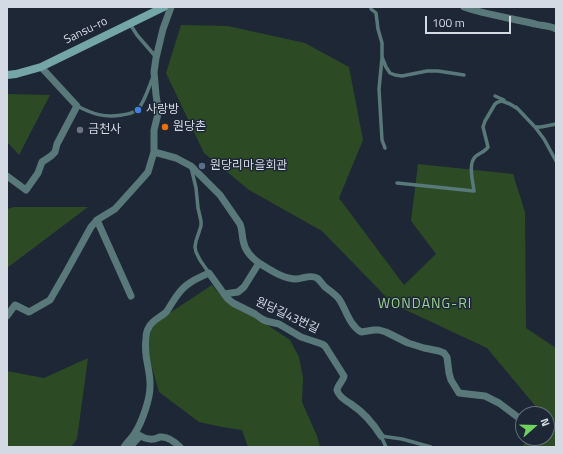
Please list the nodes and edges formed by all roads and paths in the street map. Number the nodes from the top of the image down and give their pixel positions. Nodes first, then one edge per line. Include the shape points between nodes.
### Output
1 (164, 7) edge
2 (171, 7) edge
3 (371, 7) edge
4 (464, 7) edge
5 (130, 23) junction
6 (556, 29) edge
7 (382, 57) junction
8 (156, 58) junction
9 (41, 67) junction
10 (154, 72) junction
11 (7, 75) edge
12 (464, 75) dead end
13 (494, 96) dead end
14 (77, 106) junction
15 (518, 109) junction
16 (556, 124) edge
17 (535, 126) junction
18 (385, 148) dead end
19 (154, 152) junction
20 (556, 153) edge
21 (555, 160) edge
22 (191, 166) junction
23 (7, 176) edge
24 (397, 183) dead end
25 (97, 220) junction
26 (259, 263) junction
27 (209, 273) junction
28 (224, 294) junction
29 (130, 296) dead end
30 (7, 316) edge
31 (515, 415) edge
32 (137, 434) junction
33 (381, 436) junction
34 (124, 447) edge
35 (130, 447) edge
36 (180, 447) edge
37 (386, 447) edge
38 (431, 447) edge

1 - 5 main road, Sansu-ro
2 - 8 street
3 - 7 lane via 376,13
4 - 6 street
5 - 8 lane
5 - 9 main road, Sansu-ro
7 - 12 lane via 390,73 396,76 427,71
7 - 18 lane via 379,88 382,140
8 - 10 street
9 - 11 main road, Sansu-ro
9 - 14 street
10 - 14 lane via 138,109 133,112 108,117
10 - 19 street via 158,108
13 - 15 lane via 512,103
14 - 23 street via 55,152 42,162 26,190
15 - 17 lane
15 - 24 lane via 502,101 498,102 484,121 488,147 472,161 474,191
16 - 17 lane
17 - 21 lane
19 - 22 street via 176,158
19 - 25 street via 148,172 115,209
20 - 21 lane
22 - 26 street via 220,195 242,229 247,252
22 - 27 lane via 201,221 195,247
25 - 29 street
25 - 30 street via 50,300 29,312 15,305
26 - 28 street via 244,287 238,292
26 - 31 street via 281,275 295,279 314,276 335,294 353,326 360,332 379,330 408,343 444,353 459,393 485,396
27 - 28 street
27 - 32 street via 184,287 166,312 151,323 147,331 144,347 150,387
28 - 33 street, 원당길43번길 via 233,303 262,319 279,324 301,337 325,346 344,376 337,390 339,394 372,422
32 - 34 street
32 - 35 street
32 - 36 street via 149,440 166,438
33 - 37 lane
33 - 38 lane

